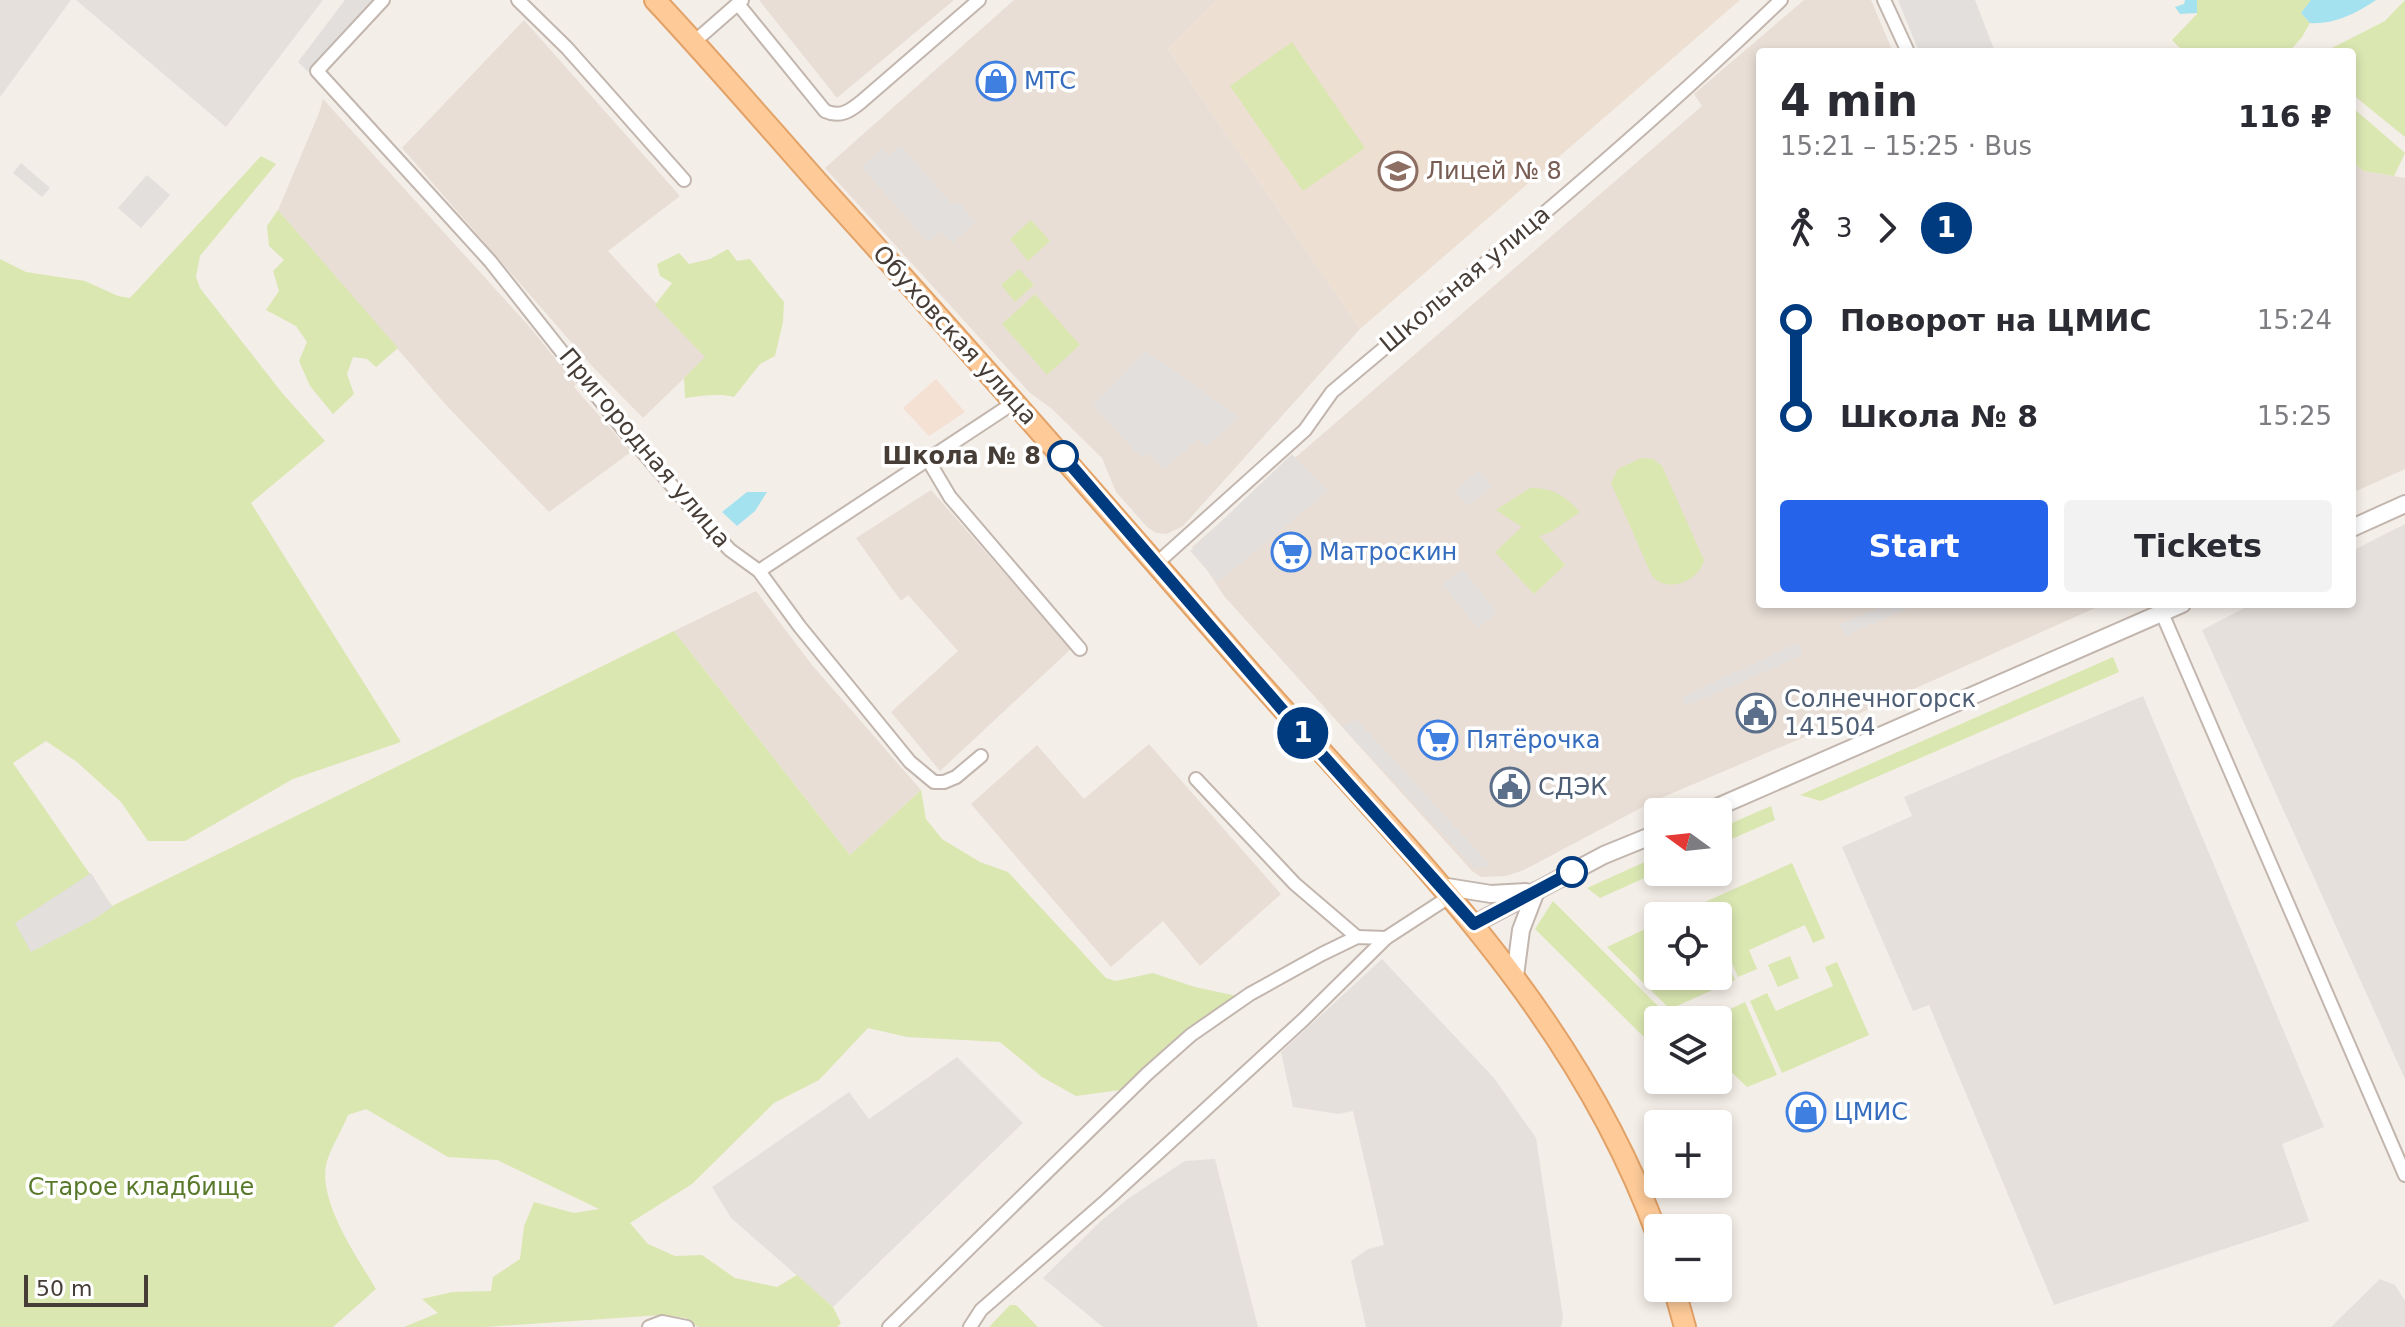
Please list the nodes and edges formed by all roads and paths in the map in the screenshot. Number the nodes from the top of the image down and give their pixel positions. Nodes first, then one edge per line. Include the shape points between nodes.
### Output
1 (383, 0) edge
2 (518, 0) edge
3 (655, 0) edge
4 (979, 0) edge
5 (1781, 0) edge
6 (1884, 0) edge
7 (740, 2) edge
8 (694, 42) junction
9 (1906, 48) edge
10 (684, 180) dead end
11 (1015, 402) junction
12 (928, 460) junction
13 (2405, 504) edge
14 (2356, 526) edge
15 (1156, 564) junction
16 (759, 571) junction
17 (2160, 608) edge
18 (1080, 649) dead end
19 (981, 756) dead end
20 (1196, 779) dead end
21 (1732, 800) edge
22 (1644, 839) edge
23 (1445, 891) junction
24 (1536, 891) junction
25 (1474, 924) junction
26 (1357, 937) junction
27 (1386, 938) junction
28 (1515, 976) junction
29 (2405, 1175) edge
30 (1648, 1214) edge
31 (1678, 1302) edge
32 (649, 1327) edge
33 (687, 1327) edge
34 (889, 1327) edge
35 (970, 1327) edge
36 (1685, 1327) edge

1 - 16 street, Пригородная улица via 317,71 490,261 692,509 730,550
2 - 10 street
3 - 8 main road, Обуховская улица
4 - 7 street via 861,102 835,114 825,111
5 - 15 street, Школьная улица via 1619,148 1332,392 1305,430
6 - 9 street
7 - 8 street
8 - 11 main road, Обуховская улица
11 - 12 street
11 - 15 main road, Обуховская улица
12 - 16 street
12 - 18 street via 950,497
13 - 14 street
15 - 23 main road, Обуховская улица
16 - 19 street, Пригородная улица via 923,775 944,782
17 - 21 street
17 - 29 street
20 - 26 street via 1295,884
22 - 24 street
23 - 24 street
23 - 25 main road, Обуховская улица
23 - 27 street
24 - 25 street
24 - 28 street via 1521,930
25 - 28 main road, Обуховская улица
26 - 27 street
26 - 34 street via 1250,994 1191,1035
27 - 35 street via 1107,1200 981,1310
28 - 30 main road, Обуховская улица via 1589,1087
31 - 36 main road
32 - 33 street via 662,1322

